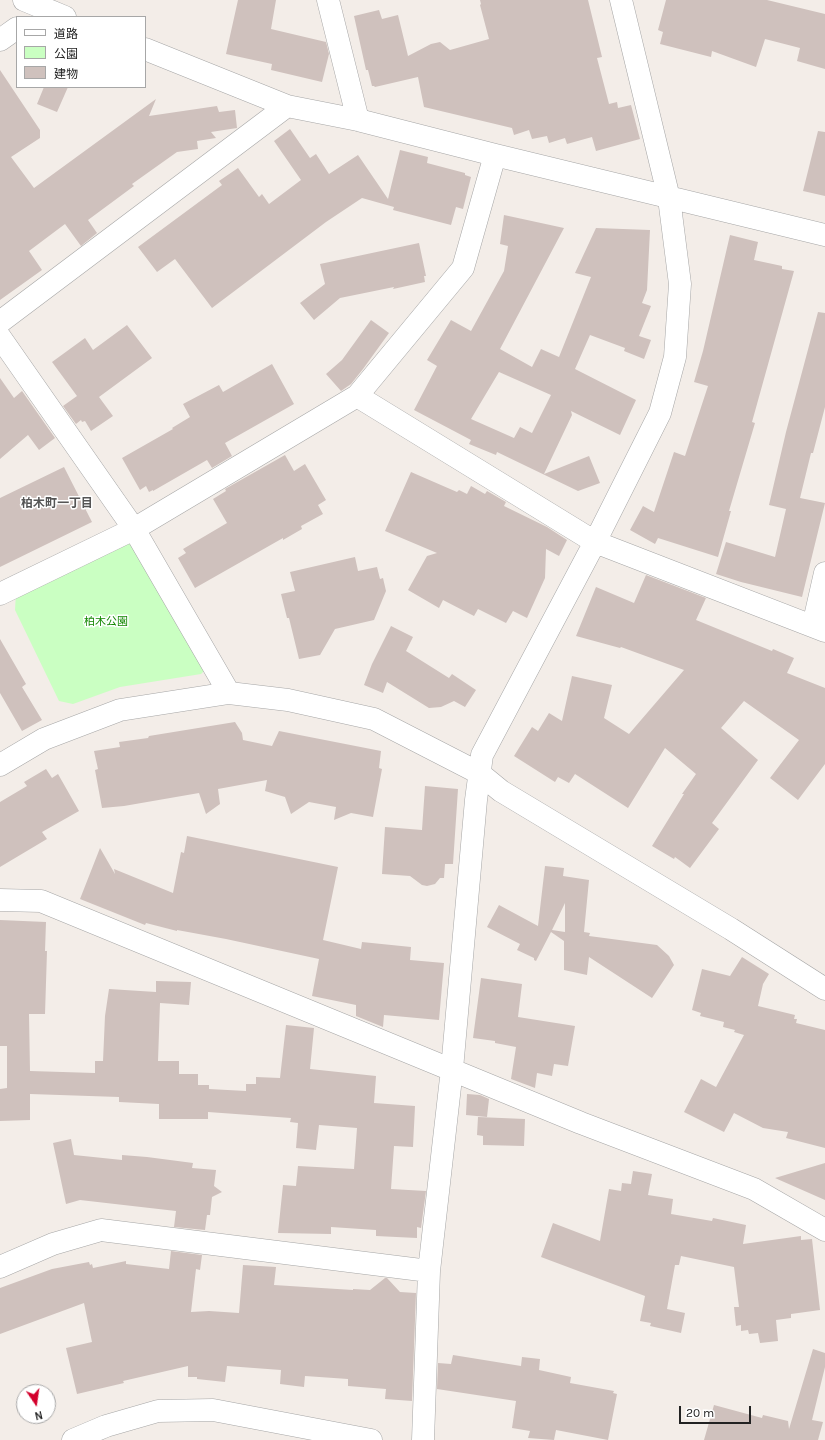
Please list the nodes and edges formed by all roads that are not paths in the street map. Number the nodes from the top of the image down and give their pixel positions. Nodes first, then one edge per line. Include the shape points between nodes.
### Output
1 (328, 0) edge
2 (621, 0) edge
3 (37, 6) edge
4 (62, 16) edge
5 (16, 29) edge
6 (0, 40) edge
7 (146, 49) edge
8 (288, 106) junction
9 (358, 120) junction
10 (495, 155) junction
11 (669, 198) junction
12 (825, 235) edge
13 (0, 322) edge
14 (0, 337) edge
15 (357, 396) junction
16 (134, 529) junction
17 (595, 542) junction
18 (825, 573) edge
19 (0, 594) edge
20 (819, 629) edge
21 (229, 693) junction
22 (0, 765) edge
23 (479, 773) junction
24 (0, 900) edge
25 (825, 989) edge
26 (452, 1069) junction
27 (825, 1230) edge
28 (0, 1267) edge
29 (429, 1271) junction
30 (73, 1440) edge
31 (371, 1440) edge
32 (423, 1440) edge

1 - 9 street
2 - 11 street
3 - 4 street
5 - 6 street
7 - 8 street
8 - 9 street
8 - 13 street
9 - 10 street
10 - 11 street
10 - 15 street via 463,268
11 - 12 street
11 - 17 street via 680,284 675,357 660,413
14 - 16 street
15 - 16 street
15 - 17 street
16 - 19 street
16 - 21 street
17 - 20 street
17 - 23 street via 482,755
18 - 20 street
21 - 22 street via 120,710 44,739
21 - 23 street via 288,700 374,719
23 - 25 street via 501,791 731,929
23 - 26 street
24 - 26 street via 41,901
26 - 27 street via 581,1123 754,1189
26 - 29 street
28 - 29 street via 53,1244 101,1230
29 - 32 street
30 - 31 street via 106,1426 158,1411 213,1410

